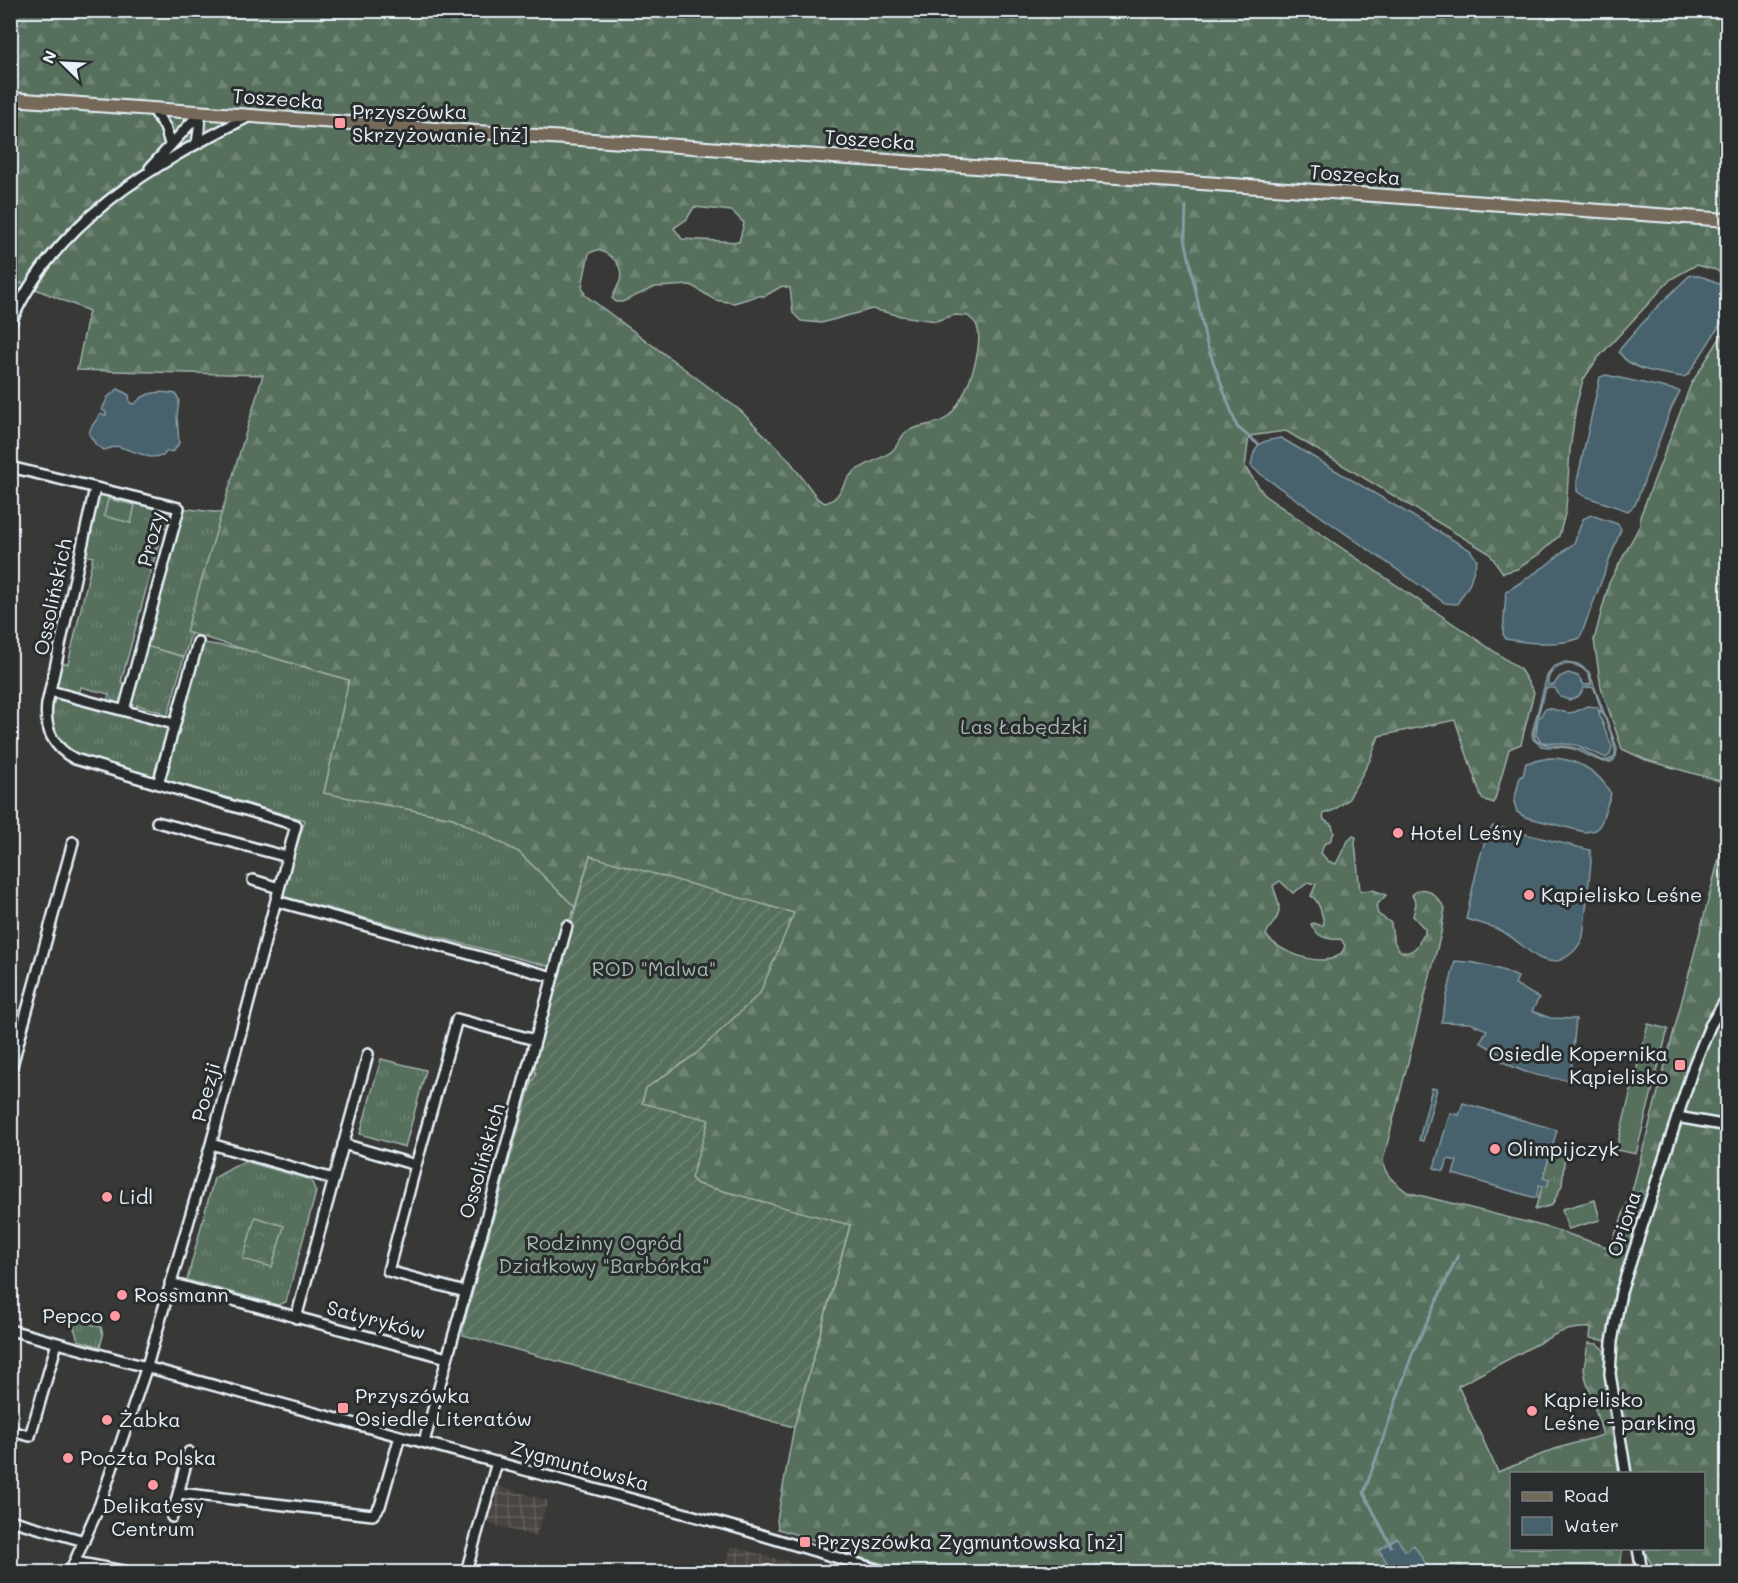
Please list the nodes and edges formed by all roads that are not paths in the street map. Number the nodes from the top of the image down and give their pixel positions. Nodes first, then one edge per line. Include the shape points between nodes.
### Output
1 (10, 99) edge
2 (153, 110) junction
3 (200, 113) junction
4 (250, 116) junction
5 (196, 143) junction
6 (170, 144) junction
7 (144, 174) junction
8 (1728, 220) edge
9 (10, 325) edge
10 (10, 467) edge
11 (95, 488) junction
12 (198, 642) dead end
13 (50, 690) junction
14 (124, 710) junction
15 (174, 724) junction
16 (158, 784) junction
17 (157, 822) dead end
18 (296, 825) joint
19 (73, 842) dead end
20 (288, 857) junction
21 (253, 880) dead end
22 (279, 888) junction
23 (276, 901) junction
24 (567, 926) dead end
25 (553, 977) junction
26 (1728, 996) edge
27 (535, 1040) junction
28 (368, 1054) dead end
29 (10, 1073) edge
30 (1677, 1117) junction
31 (1728, 1126) edge
32 (211, 1143) junction
33 (343, 1144) junction
34 (416, 1165) junction
35 (333, 1179) junction
36 (170, 1282) junction
37 (465, 1292) junction
38 (296, 1317) junction
39 (10, 1330) edge
40 (57, 1343) junction
41 (447, 1358) junction
42 (147, 1366) junction
43 (10, 1431) edge
44 (400, 1436) junction
45 (424, 1442) junction
46 (189, 1452) dead end
47 (497, 1462) junction
48 (1626, 1472) edge
49 (178, 1493) junction
50 (172, 1516) dead end
51 (10, 1520) edge
52 (84, 1541) junction
53 (1638, 1550) edge
54 (75, 1562) junction
55 (70, 1572) edge
56 (128, 1572) edge
57 (466, 1572) edge
58 (885, 1572) edge
59 (1642, 1572) edge

1 - 2 main road, Toszecka
2 - 3 main road, Toszecka
2 - 6 street via 165,127
3 - 4 main road, Toszecka
3 - 5 street
3 - 6 street
4 - 5 street
4 - 8 main road, Toszecka
5 - 7 street
6 - 7 street
7 - 9 street via 98,208 58,248 29,288
10 - 11 street, Prozy
11 - 13 street, Ossolińskich
11 - 14 street, Prozy via 179,508
12 - 15 street
13 - 14 street
13 - 16 street, Ossolińskich via 46,725 65,753
14 - 15 street
15 - 16 street
16 - 18 street, Ossolińskich
17 - 20 street
18 - 20 street, Poezji
19 - 29 street
20 - 22 street, Poezji
21 - 22 street
22 - 23 street, Poezji
23 - 25 street
23 - 32 street, Poezji
24 - 25 street, Ossolińskich
25 - 27 street, Ossolińskich
26 - 30 street, Oriona via 1702,1044
27 - 34 street via 457,1019
27 - 37 street, Ossolińskich
28 - 33 street, Satyryków
30 - 31 street
30 - 48 street, Oriona via 1621,1292 1613,1334 1610,1374
32 - 35 street
32 - 36 street, Poezji
33 - 34 street
33 - 35 street, Satyryków
34 - 37 street via 388,1271
35 - 38 street, Satyryków
36 - 38 street, Satyryków
36 - 42 street, Poezji
37 - 41 street, Ossolińskich
38 - 41 street, Satyryków
39 - 40 street, Zygmuntowska
40 - 42 street, Zygmuntowska
40 - 43 street via 30,1436
41 - 45 street, Ossolińskich
42 - 44 street, Zygmuntowska
42 - 52 street, Poezji
44 - 45 street, Zygmuntowska
44 - 49 street via 380,1506 373,1515
45 - 47 street, Zygmuntowska
46 - 49 street
47 - 57 street
47 - 58 street, Zygmuntowska
49 - 50 street
51 - 52 street
52 - 54 street, Poezji
53 - 59 street
54 - 55 street, Poezji
54 - 56 street

